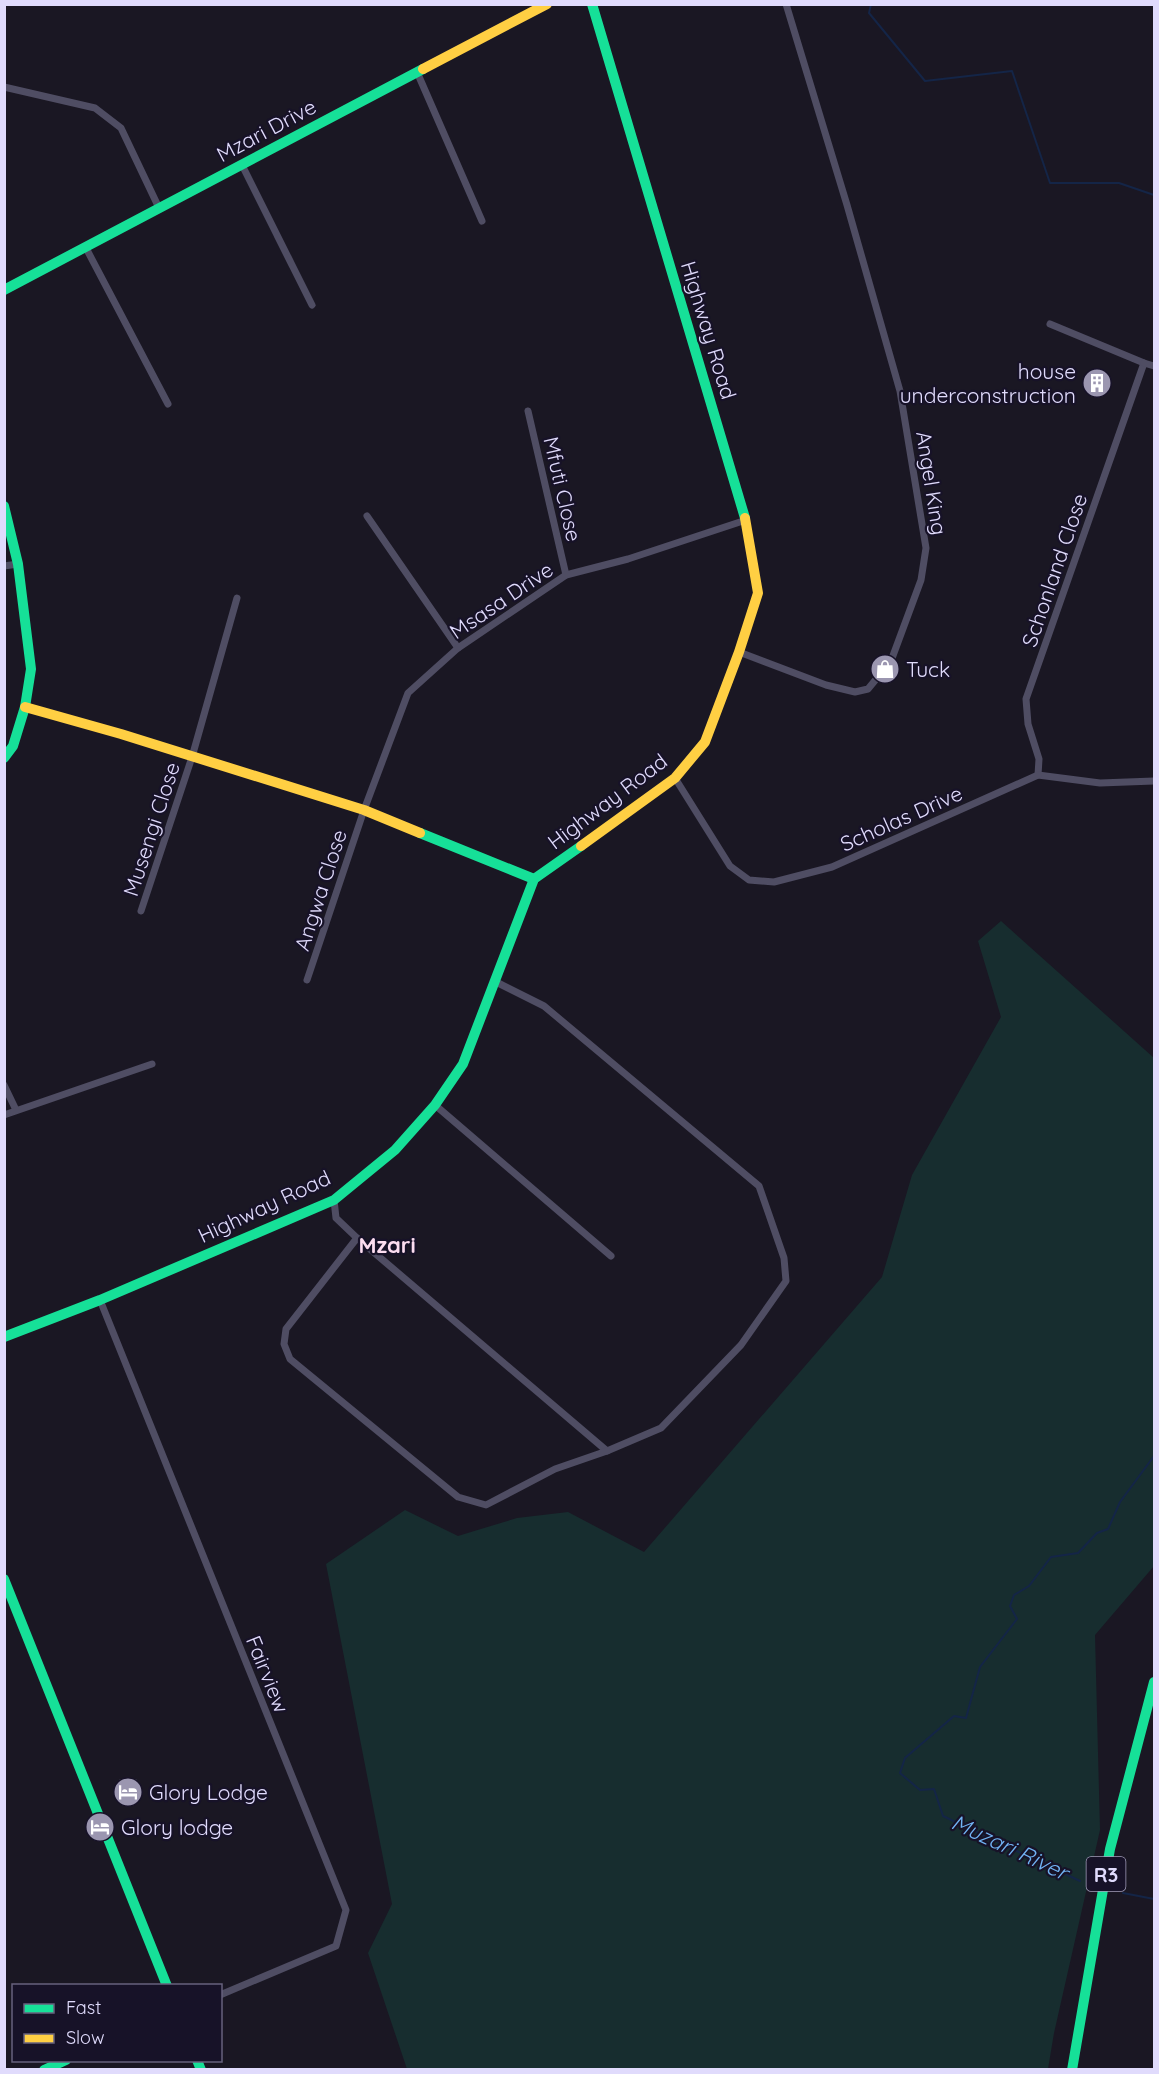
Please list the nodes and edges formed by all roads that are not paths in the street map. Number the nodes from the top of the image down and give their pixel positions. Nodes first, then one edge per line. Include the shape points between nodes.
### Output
1 (547, 4) edge
2 (592, 4) edge
3 (786, 4) edge
4 (417, 72) junction
5 (4, 87) edge
6 (242, 165) junction
7 (159, 208) junction
8 (482, 221) dead end
9 (86, 248) junction
10 (4, 290) edge
11 (312, 305) dead end
12 (1050, 324) dead end
13 (1144, 363) junction
14 (1155, 366) edge
15 (168, 405) dead end
16 (528, 411) dead end
17 (4, 506) edge
18 (367, 516) dead end
19 (746, 520) junction
20 (18, 564) junction
21 (4, 566) edge
22 (566, 575) junction
23 (237, 598) dead end
24 (458, 648) junction
25 (739, 652) junction
26 (25, 707) junction
27 (192, 757) junction
28 (4, 758) edge
29 (1038, 775) junction
30 (675, 778) junction
31 (1155, 781) edge
32 (364, 810) junction
33 (534, 879) junction
34 (141, 911) dead end
35 (307, 980) dead end
36 (496, 982) junction
37 (152, 1064) dead end
38 (4, 1085) edge
39 (435, 1105) junction
40 (16, 1110) junction
41 (4, 1115) edge
42 (334, 1200) junction
43 (357, 1238) junction
44 (611, 1256) dead end
45 (100, 1300) junction
46 (4, 1337) edge
47 (607, 1451) junction
48 (4, 1579) edge
49 (1155, 1682) edge
50 (166, 1984) edge
51 (222, 1994) edge
52 (64, 2062) edge
53 (44, 2070) edge
54 (1072, 2070) edge

1 - 4 main road, Mzari Drive
2 - 19 main road, Highway Road
3 - 25 street, Angel King via 900,391 926,548 921,580 891,661 868,689 855,692 826,685
4 - 6 main road, Mzari Drive
4 - 8 street
5 - 7 street via 96,108 121,128
6 - 7 main road, Mzari Drive
6 - 11 street
7 - 9 main road, Mzari Drive
9 - 10 main road, Mzari Drive
9 - 15 street
12 - 13 street
13 - 14 street
13 - 29 street, Schonland Close via 1026,699 1028,724 1039,759
16 - 22 street, Mfuti Close
17 - 20 main road
18 - 24 street
19 - 22 street, Msasa Drive
19 - 25 main road, Highway Road via 758,593
20 - 21 street
20 - 26 main road via 31,669
22 - 24 street, Msasa Drive
23 - 27 street, Musengi Close
24 - 32 street, Msasa Drive via 408,693
25 - 30 main road, Highway Road via 705,742
26 - 27 main road
26 - 28 main road via 13,746
27 - 32 main road
27 - 34 street, Musengi Close
29 - 30 street, Scholas Drive via 832,867 774,882 749,880 730,866
29 - 31 street via 1101,783
30 - 33 main road, Highway Road
32 - 33 main road
32 - 35 street, Angwa Close
33 - 36 main road, Highway Road
36 - 39 main road, Highway Road via 463,1064
36 - 47 street via 544,1005 759,1186 784,1258 786,1281 741,1345 662,1428
37 - 40 street
38 - 40 street
39 - 42 main road, Highway Road via 394,1150
39 - 44 street
40 - 41 street
42 - 43 street via 336,1218
42 - 45 main road, Highway Road
43 - 47 street
43 - 47 street via 286,1329 284,1344 290,1359 458,1497 486,1505 555,1469
45 - 46 main road, Highway Road
45 - 51 street, Fairview via 346,1910 336,1946
48 - 50 main road
49 - 54 main road, R3 via 1110,1849
52 - 53 main road

